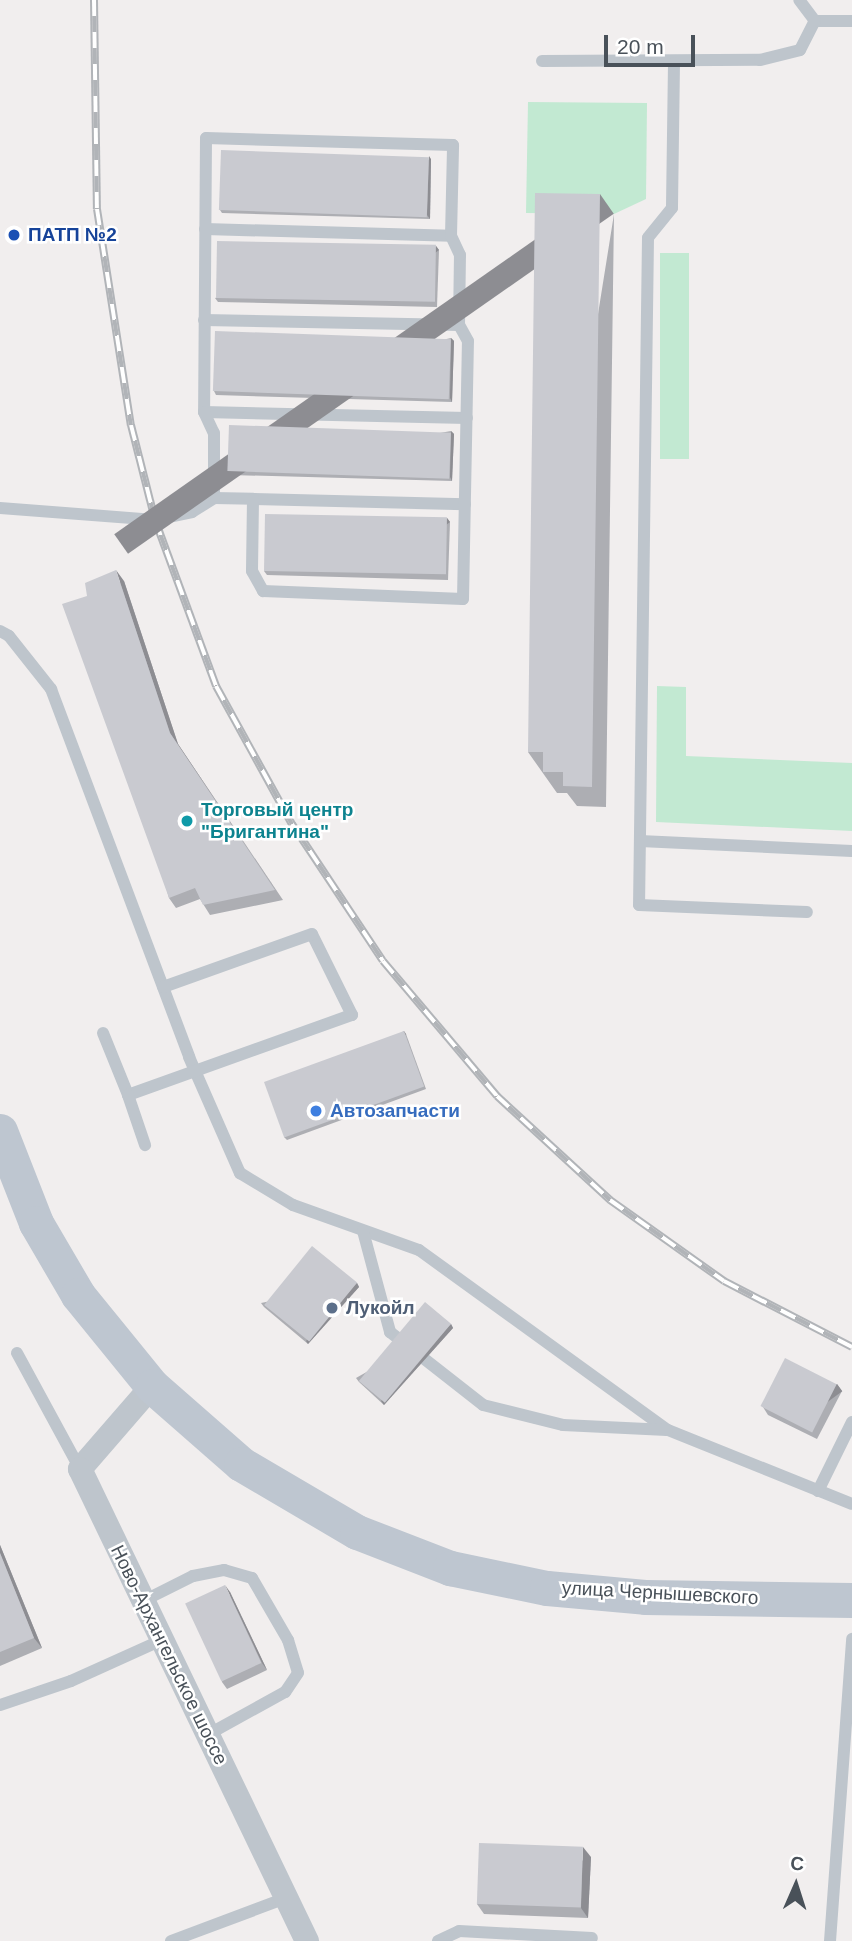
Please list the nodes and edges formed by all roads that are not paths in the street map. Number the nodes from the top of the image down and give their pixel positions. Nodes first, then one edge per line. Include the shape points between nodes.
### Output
1 (800, 0) edge
2 (815, 21) junction
3 (852, 21) edge
4 (542, 61) dead end
5 (674, 63) junction
6 (205, 229) junction
7 (451, 236) junction
8 (204, 320) junction
9 (459, 325) junction
10 (204, 412) junction
11 (467, 418) junction
12 (214, 498) junction
13 (253, 499) junction
14 (465, 504) junction
15 (0, 508) edge
16 (0, 631) edge
17 (640, 841) junction
18 (852, 850) edge
19 (807, 912) dead end
20 (163, 987) junction
21 (103, 1033) dead end
22 (195, 1071) junction
23 (128, 1095) junction
24 (2, 1146) edge
25 (145, 1146) dead end
26 (363, 1231) junction
27 (18, 1353) dead end
28 (152, 1387) junction
29 (852, 1422) edge
30 (668, 1430) junction
31 (80, 1469) junction
32 (818, 1491) junction
33 (852, 1504) edge
34 (852, 1600) edge
35 (143, 1601) junction
36 (852, 1639) edge
37 (162, 1640) junction
38 (0, 1705) edge
39 (207, 1735) junction
40 (286, 1898) junction
41 (592, 1938) dead end
42 (171, 1941) edge
43 (307, 1941) edge
44 (438, 1941) edge
45 (830, 1941) edge

1 - 2 lane
2 - 3 lane
2 - 5 lane via 800,50 760,60
4 - 5 lane
5 - 17 lane via 672,208 648,238
6 - 7 lane
6 - 7 lane via 206,138 453,145
6 - 8 lane
7 - 9 lane via 460,256
8 - 9 lane
8 - 10 lane
9 - 11 lane via 468,341
10 - 11 lane
10 - 12 lane via 214,433
11 - 14 lane
12 - 13 lane
12 - 15 lane via 192,512 155,520
13 - 14 lane
13 - 14 lane via 252,571 263,591 450,599 463,599
16 - 20 lane via 51,689
17 - 18 lane
17 - 19 lane via 639,905
20 - 22 lane
20 - 22 lane via 312,934 352,1015
21 - 23 lane
22 - 23 lane
22 - 26 lane via 240,1173 293,1205
23 - 25 lane
24 - 28 main road, улица Чернышевского via 36,1223 78,1296
26 - 30 lane via 419,1250
26 - 30 lane via 390,1332 483,1405 563,1425
27 - 31 lane
28 - 31 street
28 - 34 main road, улица Чернышевского via 241,1464 357,1532 450,1568 547,1588 645,1597
29 - 32 lane
30 - 32 lane
31 - 35 street, Ново-Архангельское шоссе
32 - 33 lane
35 - 37 street, Ново-Архангельское шоссе
35 - 39 lane via 193,1576 224,1570 252,1578 288,1640 298,1673 285,1692
36 - 45 lane
37 - 38 lane via 71,1681
37 - 39 street, Ново-Архангельское шоссе
39 - 40 street, Ново-Архангельское шоссе
40 - 42 lane
40 - 43 street, Ново-Архангельское шоссе
41 - 44 lane via 459,1931

